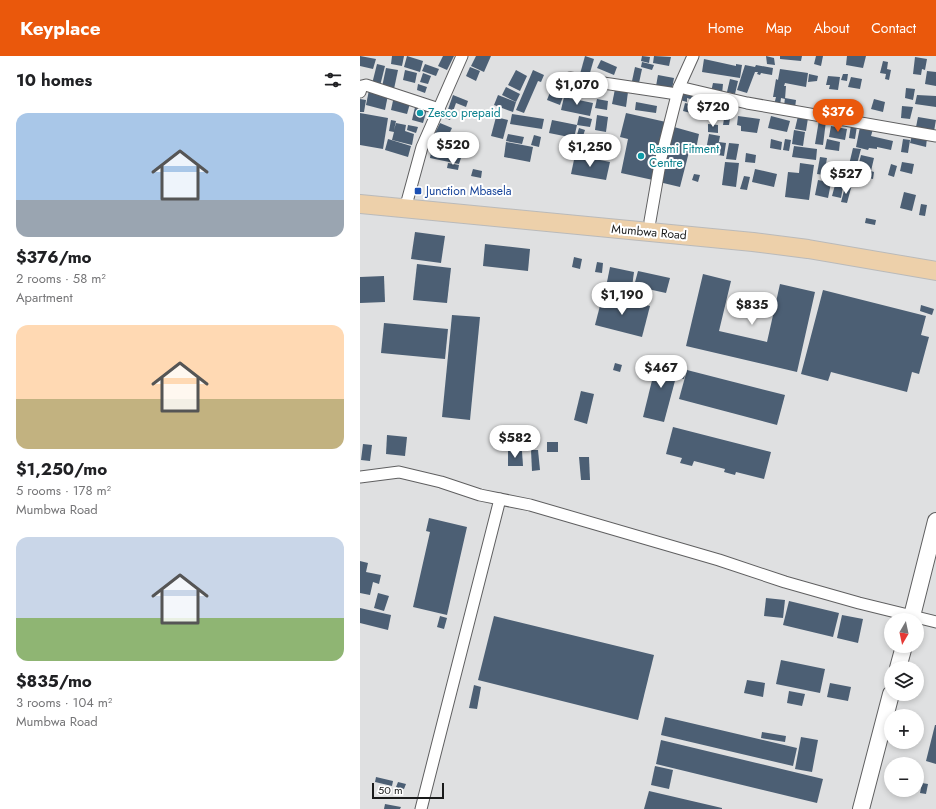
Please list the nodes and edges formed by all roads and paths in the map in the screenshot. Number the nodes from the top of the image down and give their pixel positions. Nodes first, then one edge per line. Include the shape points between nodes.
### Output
1 (462, 56) edge
2 (693, 56) edge
3 (570, 78) dead end
4 (678, 90) junction
5 (360, 92) edge
6 (439, 109) junction
7 (936, 136) edge
8 (360, 193) edge
9 (406, 203) junction
10 (360, 204) edge
11 (650, 221) junction
12 (936, 260) edge
13 (936, 271) edge
14 (360, 477) edge
15 (500, 499) junction
16 (936, 521) edge
17 (894, 613) edge
18 (913, 613) edge
19 (924, 620) edge
20 (936, 622) edge
21 (889, 701) edge
22 (421, 809) edge
23 (861, 809) edge

1 - 6 street
2 - 4 street
3 - 4 street
4 - 7 street
4 - 11 street via 661,158
5 - 6 street via 362,86 366,85
6 - 9 street via 422,146
8 - 9 main road, Mumbwa Road
9 - 10 main road, Mumbwa Road
9 - 11 main road, Mumbwa Road
9 - 13 main road, Mumbwa Road via 590,227 658,231 808,249
11 - 12 main road, Mumbwa Road via 814,238
14 - 15 street via 399,472
15 - 17 street via 719,560
15 - 22 street
16 - 18 street
19 - 20 street
21 - 23 street

